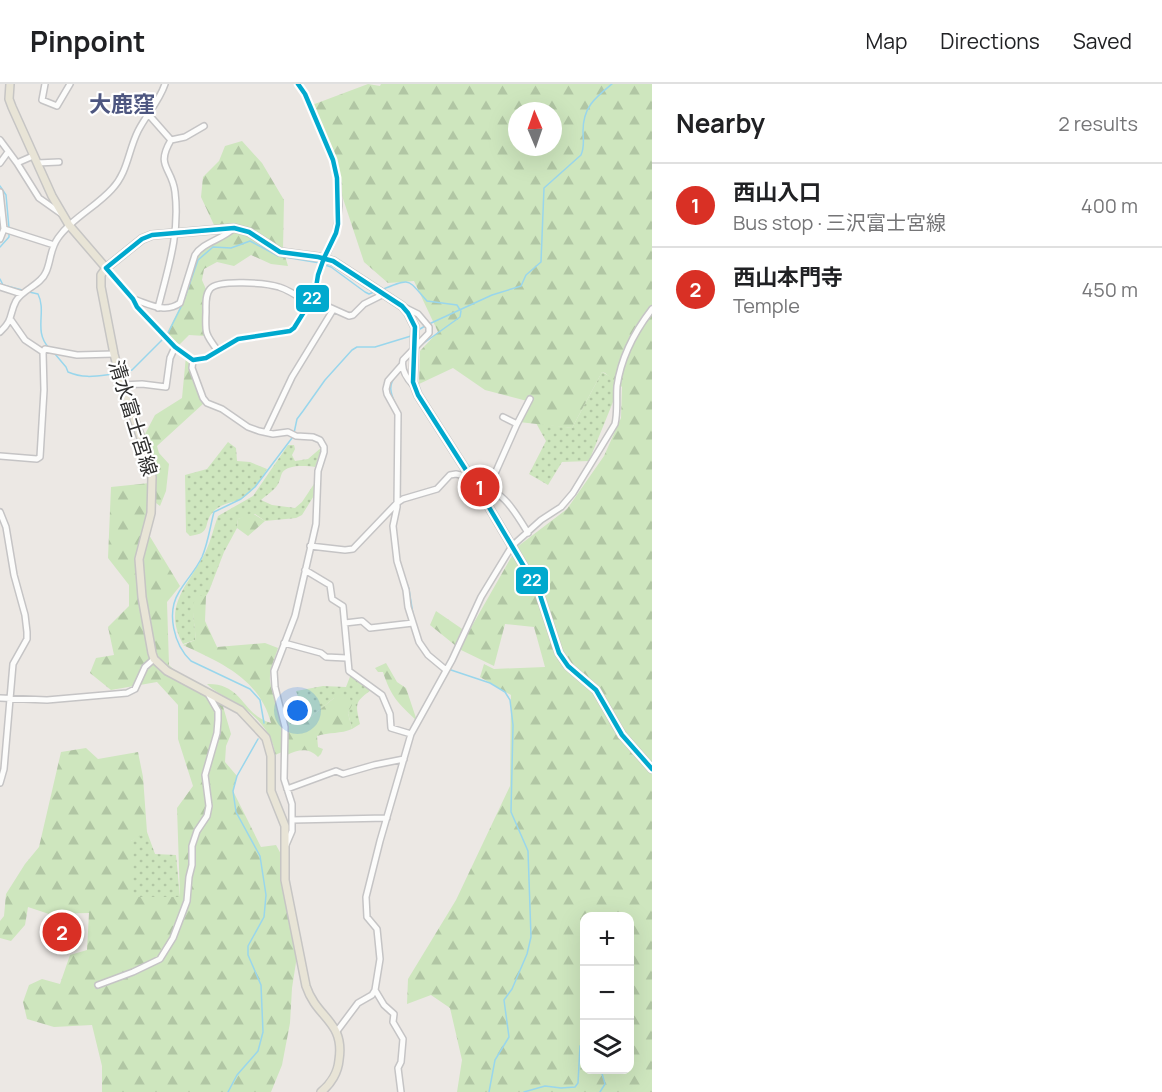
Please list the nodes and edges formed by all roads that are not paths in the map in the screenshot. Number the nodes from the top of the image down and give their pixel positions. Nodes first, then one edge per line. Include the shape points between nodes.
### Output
1 (10, 84) edge
2 (45, 84) edge
3 (70, 84) edge
4 (165, 84) edge
5 (298, 84) edge
6 (149, 115) junction
7 (204, 126) dead end
8 (0, 140) edge
9 (171, 140) junction
10 (8, 152) junction
11 (35, 160) junction
12 (59, 162) dead end
13 (0, 163) edge
14 (17, 163) junction
15 (0, 192) edge
16 (65, 216) junction
17 (69, 225) junction
18 (234, 228) junction
19 (4, 229) junction
20 (177, 232) junction
21 (0, 239) edge
22 (54, 245) junction
23 (323, 261) junction
24 (106, 268) junction
25 (0, 287) edge
26 (381, 292) junction
27 (22, 294) junction
28 (133, 299) junction
29 (310, 301) junction
30 (402, 306) junction
31 (158, 308) junction
32 (652, 309) edge
33 (333, 310) junction
34 (10, 320) junction
35 (0, 332) edge
36 (416, 346) junction
37 (175, 347) junction
38 (218, 351) junction
39 (43, 352) junction
40 (114, 354) junction
41 (193, 360) junction
42 (402, 365) junction
43 (122, 385) junction
44 (415, 387) junction
45 (530, 399) dead end
46 (503, 417) dead end
47 (517, 424) junction
48 (266, 432) junction
49 (0, 456) edge
50 (472, 480) junction
51 (489, 487) junction
52 (397, 503) junction
53 (0, 512) edge
54 (528, 533) junction
55 (8, 537) junction
56 (0, 540) edge
57 (310, 546) junction
58 (512, 546) junction
59 (304, 570) junction
60 (345, 623) junction
61 (413, 623) junction
62 (284, 643) junction
63 (346, 658) junction
64 (154, 659) junction
65 (448, 668) junction
66 (207, 692) junction
67 (0, 699) edge
68 (9, 699) junction
69 (411, 734) junction
70 (284, 757) junction
71 (404, 759) junction
72 (271, 762) junction
73 (652, 769) edge
74 (0, 783) edge
75 (286, 789) junction
76 (387, 818) junction
77 (292, 820) junction
78 (286, 845) junction
79 (98, 985) dead end
80 (375, 990) junction
81 (337, 1031) junction
82 (321, 1092) edge
83 (401, 1092) edge

1 - 11 main road via 9,99
2 - 3 street via 42,100 57,106
4 - 6 street
5 - 23 street via 333,160 337,178 338,224
6 - 9 street
6 - 17 street via 137,133 123,176 106,196
7 - 9 street
8 - 10 street
9 - 20 street via 164,152 165,168 175,192
10 - 13 street
10 - 14 street
11 - 12 street
11 - 14 street
11 - 16 main road
14 - 16 street via 39,198
15 - 19 street
16 - 17 main road
17 - 22 street
17 - 24 main road
18 - 20 main road
18 - 23 main road via 249,232 280,252
18 - 31 street via 198,250 180,303
19 - 21 street
19 - 22 street
20 - 24 main road via 142,239
20 - 31 street
22 - 27 street via 46,272
23 - 26 main road via 333,261
23 - 29 street
24 - 28 street
24 - 40 main road, 清水富士宮線 via 101,275 101,287
25 - 27 street
26 - 30 main road
26 - 33 street via 353,315
27 - 34 street
28 - 31 street
28 - 37 street
29 - 33 street
29 - 38 street via 290,331 238,339
29 - 38 street via 271,285 234,282 213,286 207,297 205,328
30 - 36 main road via 415,327
30 - 36 street via 413,310 427,325 429,333
32 - 54 street via 634,335 622,365 615,424 573,493
33 - 48 street via 292,377
34 - 35 street
34 - 39 street via 26,340
36 - 42 street
36 - 44 main road
37 - 41 street
37 - 43 street via 166,387
38 - 41 street
39 - 40 street via 45,349 77,355
39 - 49 street via 40,457
40 - 43 main road, 清水富士宮線
41 - 48 street via 192,368 207,403 248,427
42 - 44 street
42 - 52 street via 388,381 386,390 398,414
43 - 64 main road, 清水富士宮線 via 153,483 152,513 139,559 143,607
44 - 50 main road
45 - 47 street
46 - 47 street
47 - 51 street
48 - 57 street via 313,437 324,447
50 - 51 street
50 - 52 street via 450,475 437,489
50 - 58 main road
51 - 54 street via 517,512
52 - 57 street via 353,549
52 - 61 street via 393,526 397,561
53 - 55 street
54 - 58 street
55 - 56 street
55 - 68 street via 27,632 13,664
57 - 59 street
58 - 65 street via 481,597
58 - 73 main road via 539,592 559,653 596,690 622,735
59 - 60 street via 330,585 332,599 343,606
59 - 62 street via 295,616
60 - 61 street via 362,621 370,628
60 - 63 street
61 - 65 street via 423,650
62 - 63 street via 326,657
62 - 70 street via 274,671 285,727
63 - 69 street via 349,671 382,695 392,728
64 - 66 main road via 167,671
64 - 68 street via 145,667 135,689 128,693
65 - 69 street
66 - 72 main road via 240,710 259,728 269,746
66 - 79 street via 218,711 218,733 205,776 207,816 192,846 187,901 160,959
67 - 68 street
68 - 74 street
69 - 71 street
70 - 72 street
70 - 75 street
71 - 75 street via 343,774 336,771
71 - 76 street
72 - 78 main road via 271,791 284,818
75 - 77 street via 292,804
76 - 77 street
76 - 80 street via 366,897 367,917 377,929 380,960
77 - 78 street
78 - 81 main road via 285,880 306,986 316,1007
80 - 81 street via 358,1003
80 - 83 street via 394,1014 393,1022 403,1039 398,1068
81 - 82 main road via 339,1065

